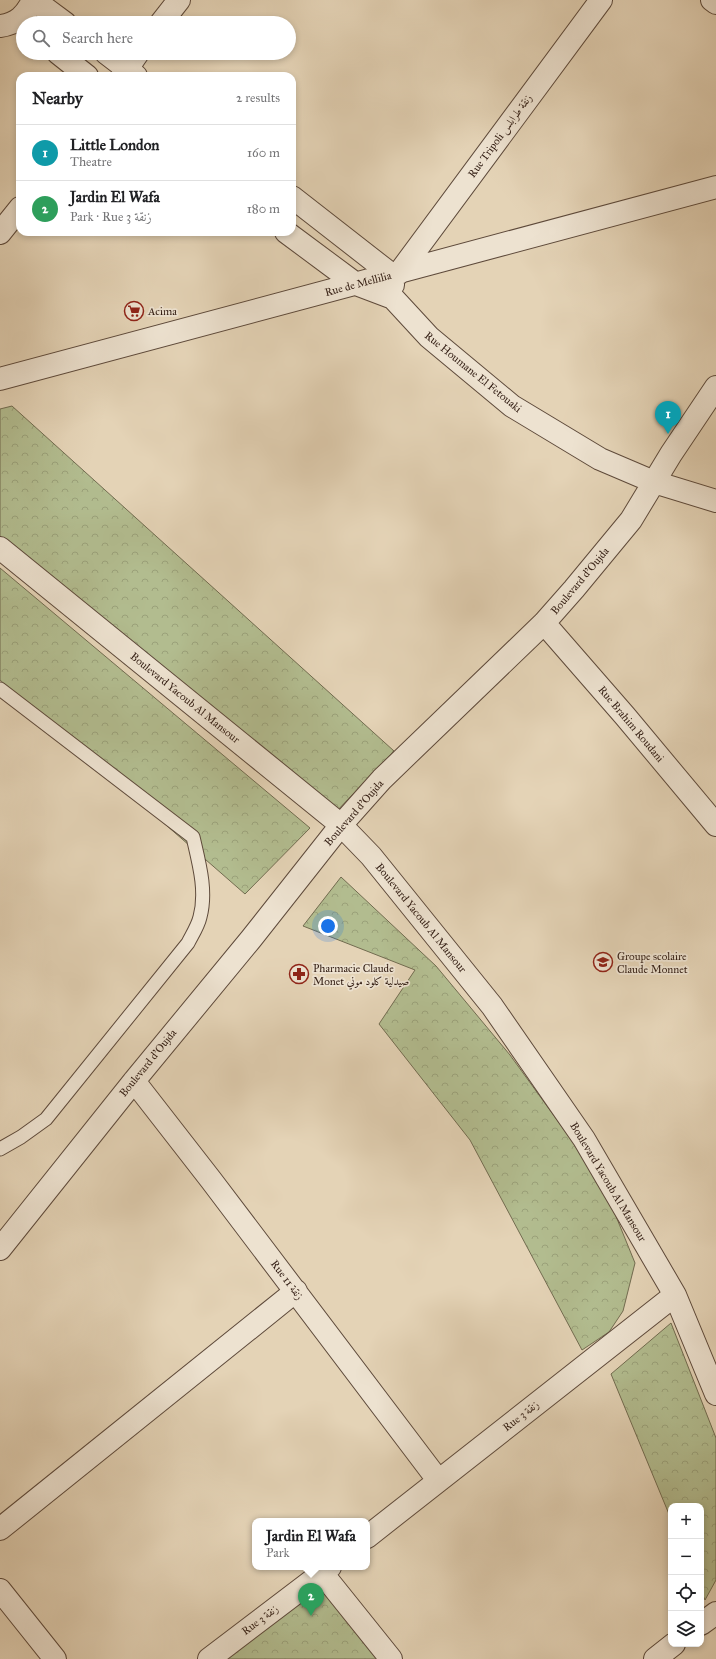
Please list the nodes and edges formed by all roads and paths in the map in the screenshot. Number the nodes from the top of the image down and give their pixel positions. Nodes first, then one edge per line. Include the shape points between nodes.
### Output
1 (34, 0) edge
2 (178, 0) edge
3 (601, 0) edge
4 (712, 0) edge
5 (716, 3) edge
6 (23, 16) edge
7 (56, 16) edge
8 (166, 16) edge
9 (67, 60) edge
10 (118, 60) edge
11 (131, 68) edge
12 (82, 72) edge
13 (716, 188) edge
14 (296, 200) edge
15 (16, 213) edge
16 (0, 233) edge
17 (291, 236) edge
18 (396, 274) junction
19 (356, 284) junction
20 (393, 298) junction
21 (0, 379) edge
22 (716, 387) edge
23 (654, 482) junction
24 (716, 501) edge
25 (0, 548) edge
26 (544, 623) junction
27 (0, 689) edge
28 (341, 825) junction
29 (716, 825) edge
30 (134, 1081) junction
31 (0, 1149) edge
32 (0, 1249) edge
33 (296, 1291) junction
34 (675, 1295) junction
35 (716, 1394) edge
36 (438, 1480) junction
37 (0, 1529) edge
38 (370, 1535) edge
39 (326, 1570) edge
40 (0, 1590) edge
41 (670, 1647) edge
42 (55, 1659) edge
43 (208, 1659) edge
44 (391, 1659) edge
45 (655, 1659) edge

1 - 6 street
1 - 7 street
2 - 8 street
3 - 18 street, Rue Tripoli زنقة طرابلس
4 - 5 street
9 - 12 street
10 - 11 street
13 - 18 street, Rue de Mellilia
14 - 18 street
15 - 16 street
17 - 19 street, Rue Houmane El Fetouaki
18 - 19 street, Rue de Mellilia
18 - 20 street
19 - 20 street, Rue Houmane El Fetouaki
19 - 21 street, Rue de Mellilia
20 - 23 street, Rue Houmane El Fetouaki via 429,337 512,406 600,459
22 - 23 street, Boulevard d'Oujda
23 - 24 street, Rue Houmane El Fetouaki
23 - 26 street, Boulevard d'Oujda via 631,520
25 - 28 street, Boulevard Yacoub Al Mansour
26 - 28 street, Boulevard d'Oujda via 382,779
26 - 29 street, Rue Brahim Roudani via 626,716
27 - 31 lane via 192,837 201,871 203,893 200,917 188,943 46,1119
28 - 30 street, Boulevard d'Oujda via 251,940
28 - 34 street, Boulevard Yacoub Al Mansour via 371,856 492,1006 584,1139
30 - 32 street, Boulevard d'Oujda
30 - 33 street, Rue 11 زنقة
33 - 36 street, Rue 11 زنقة
33 - 37 street
34 - 35 street, Boulevard Yacoub Al Mansour
34 - 36 street, Rue 3 زنقة
36 - 38 street, Rue 3 زنقة
39 - 43 street, Rue 3 زنقة
39 - 44 street
40 - 42 street
41 - 45 street

